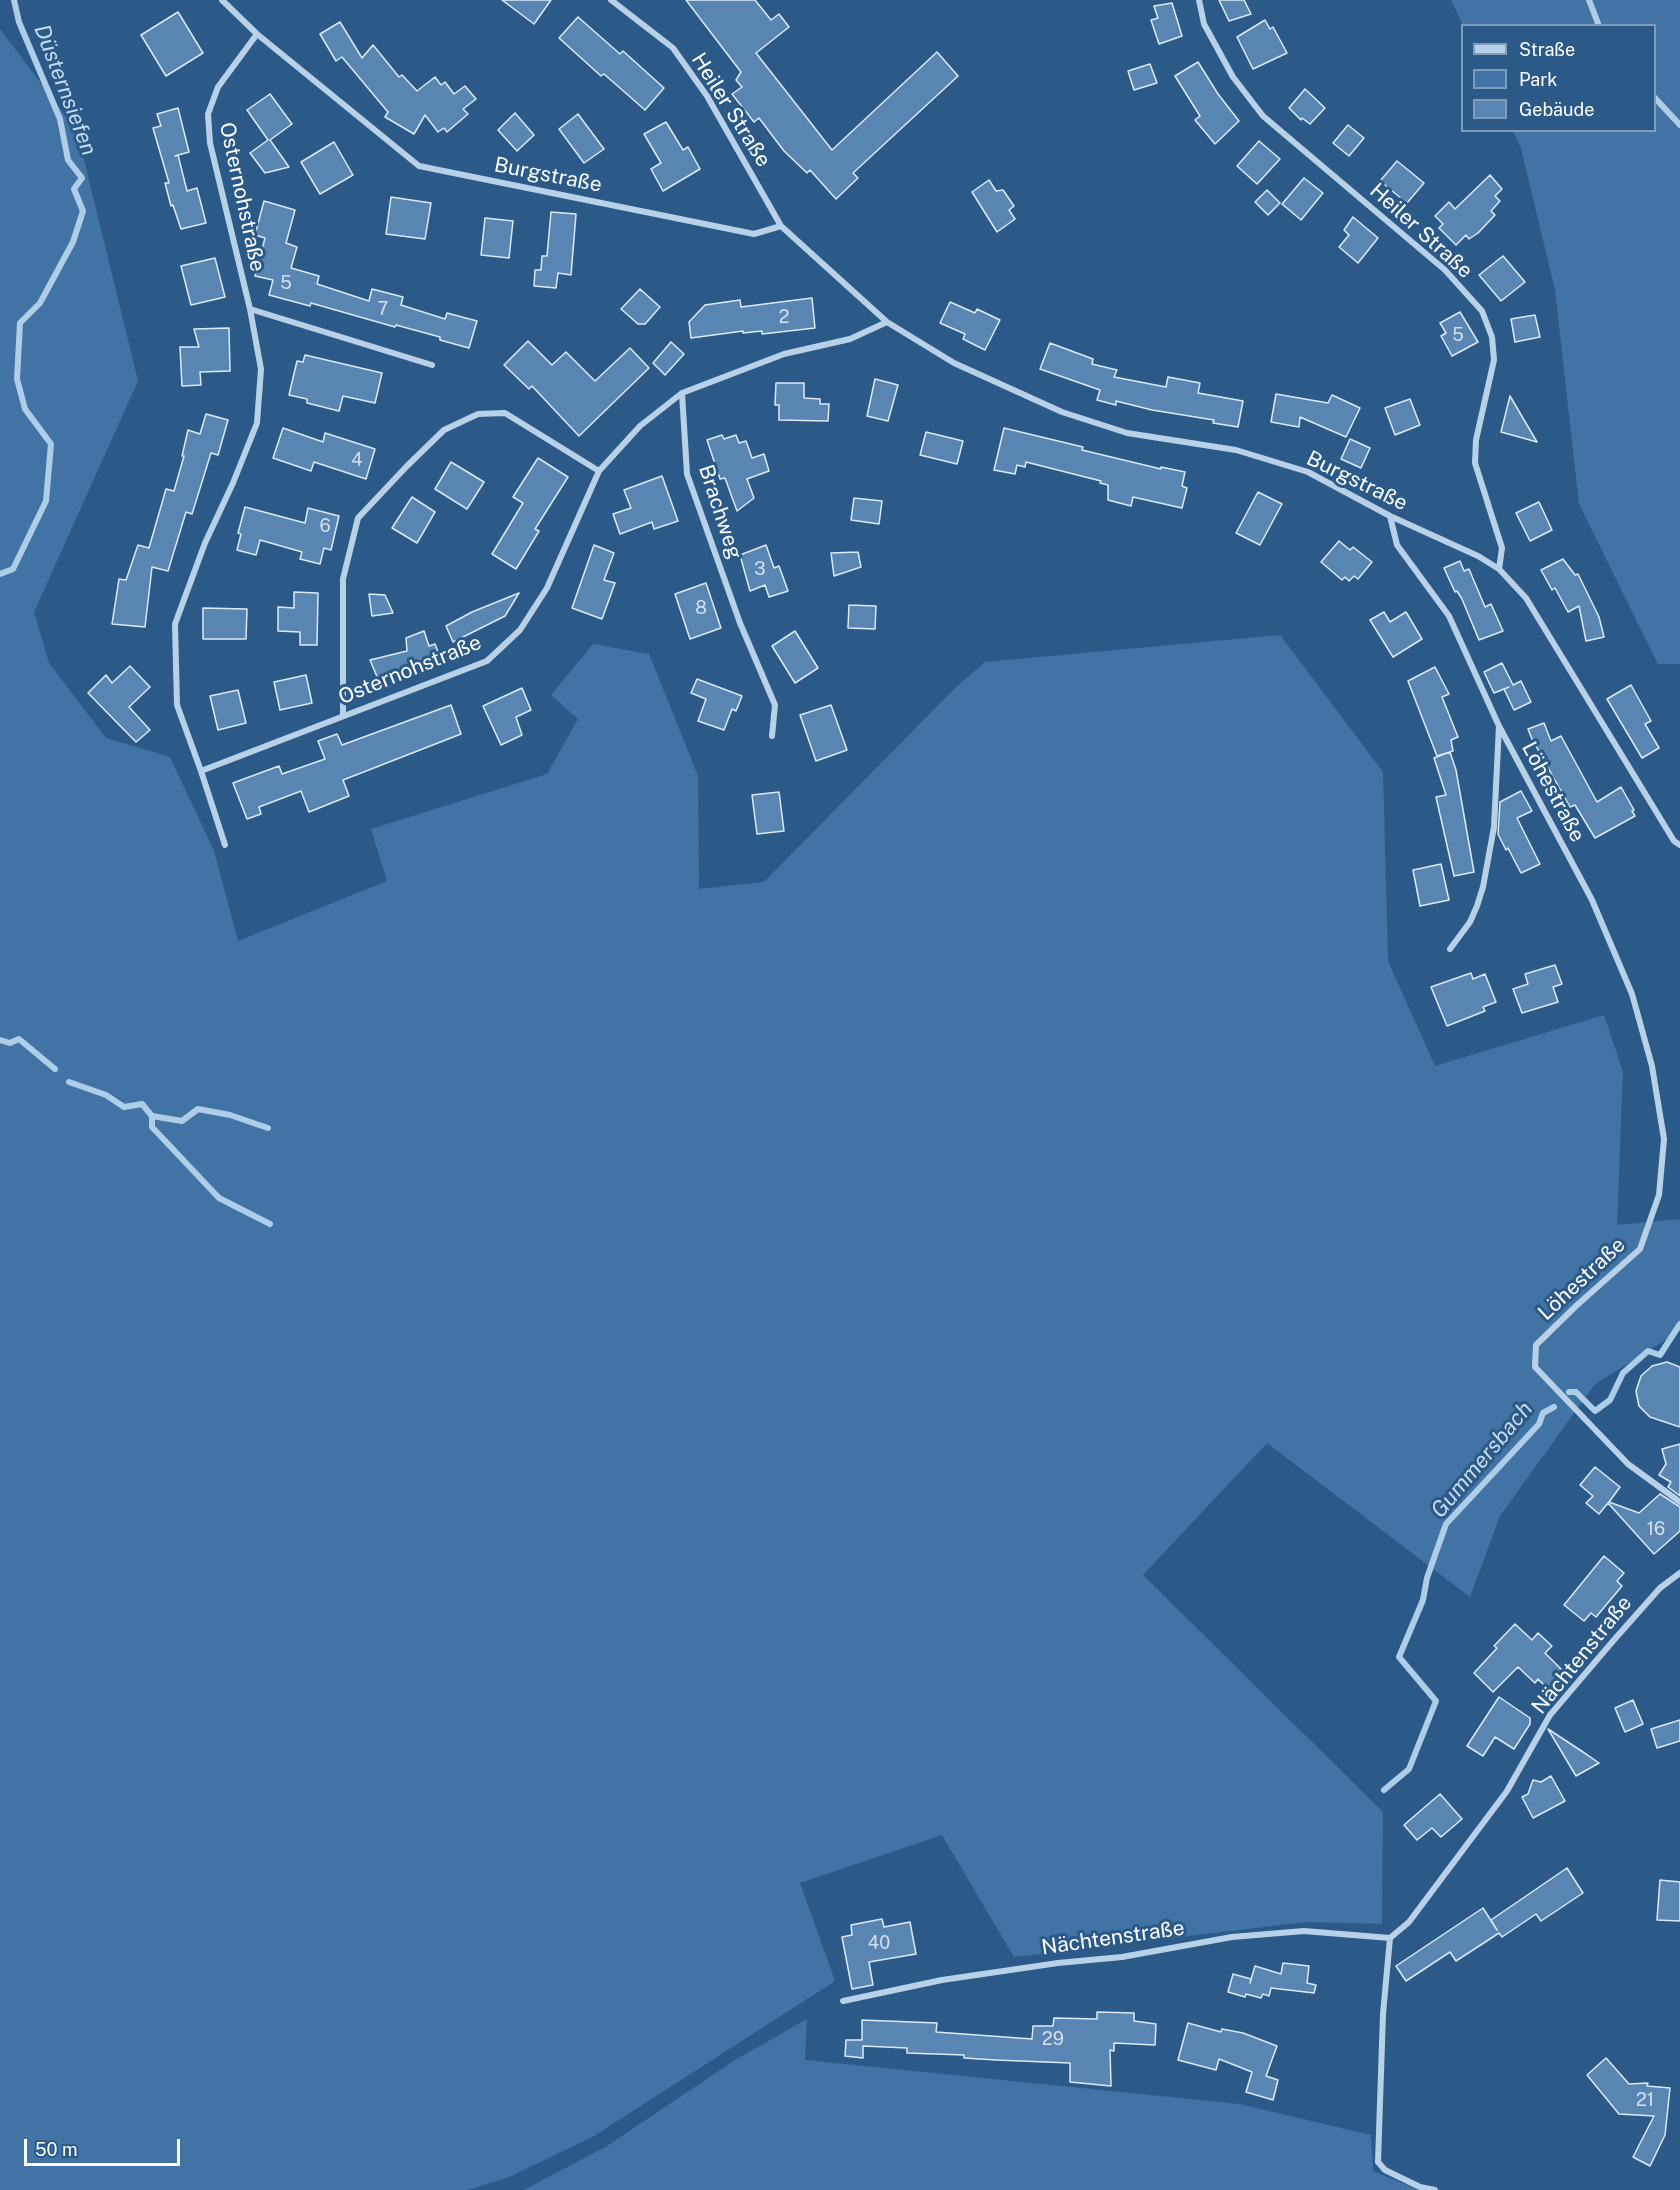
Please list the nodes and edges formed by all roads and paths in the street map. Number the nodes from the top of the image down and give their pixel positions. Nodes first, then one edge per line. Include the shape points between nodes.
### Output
1 (222, 0) edge
2 (611, 0) edge
3 (1200, 0) edge
4 (257, 34) junction
5 (781, 226) junction
6 (250, 309) junction
7 (888, 322) junction
8 (432, 365) dead end
9 (682, 393) junction
10 (599, 471) junction
11 (1390, 516) junction
12 (1499, 569) junction
13 (343, 715) junction
14 (1499, 726) junction
15 (772, 736) dead end
16 (201, 771) junction
17 (225, 845) dead end
18 (1680, 845) edge
19 (1450, 949) dead end
20 (1680, 1502) edge
21 (1680, 1573) edge
22 (1390, 1938) junction
23 (843, 2001) dead end
24 (1435, 2190) edge

1 - 4 street, Burgstraße
2 - 5 street, Heiler Straße via 673,48 707,96
3 - 12 street, Heiler Straße via 1204,24 1233,77 1263,116 1445,270 1482,311 1492,337 1494,360 1476,440 1475,463 1502,548
4 - 5 street, Burgstraße via 420,166 754,234
4 - 6 street, Osternohstraße via 218,87 208,114 210,143
5 - 7 street, Burgstraße
6 - 8 street
6 - 16 street, Osternohstraße via 261,369 257,423 175,624 177,705
7 - 9 street via 850,339 784,354
7 - 11 street, Burgstraße via 954,363 1062,412 1127,434 1236,450 1308,472
9 - 10 street, Osternohstraße via 640,426
9 - 15 street, Brachweg via 687,474 740,623 775,705
10 - 13 street, Osternohstraße via 547,588 520,630 487,661
10 - 13 street via 505,413 478,414 444,430 358,518 343,579
11 - 12 street, Burgstraße
11 - 14 street, Löhestraße via 1397,545 1449,616
12 - 18 street, Burgstraße via 1526,598
13 - 16 street, Osternohstraße
14 - 19 street, Löhestraße via 1494,827 1483,887 1470,922
14 - 20 street, Löhestraße via 1592,900 1632,994 1652,1066 1664,1139 1659,1195 1640,1249 1536,1345 1535,1367 1628,1464
16 - 17 street, Osternohstraße
21 - 22 street, Nächtenstraße via 1660,1587 1551,1716 1507,1791 1409,1922
22 - 23 street, Nächtenstraße via 1304,1931 1232,1937 1122,1957 942,1980
22 - 24 street via 1378,2162 1385,2170

